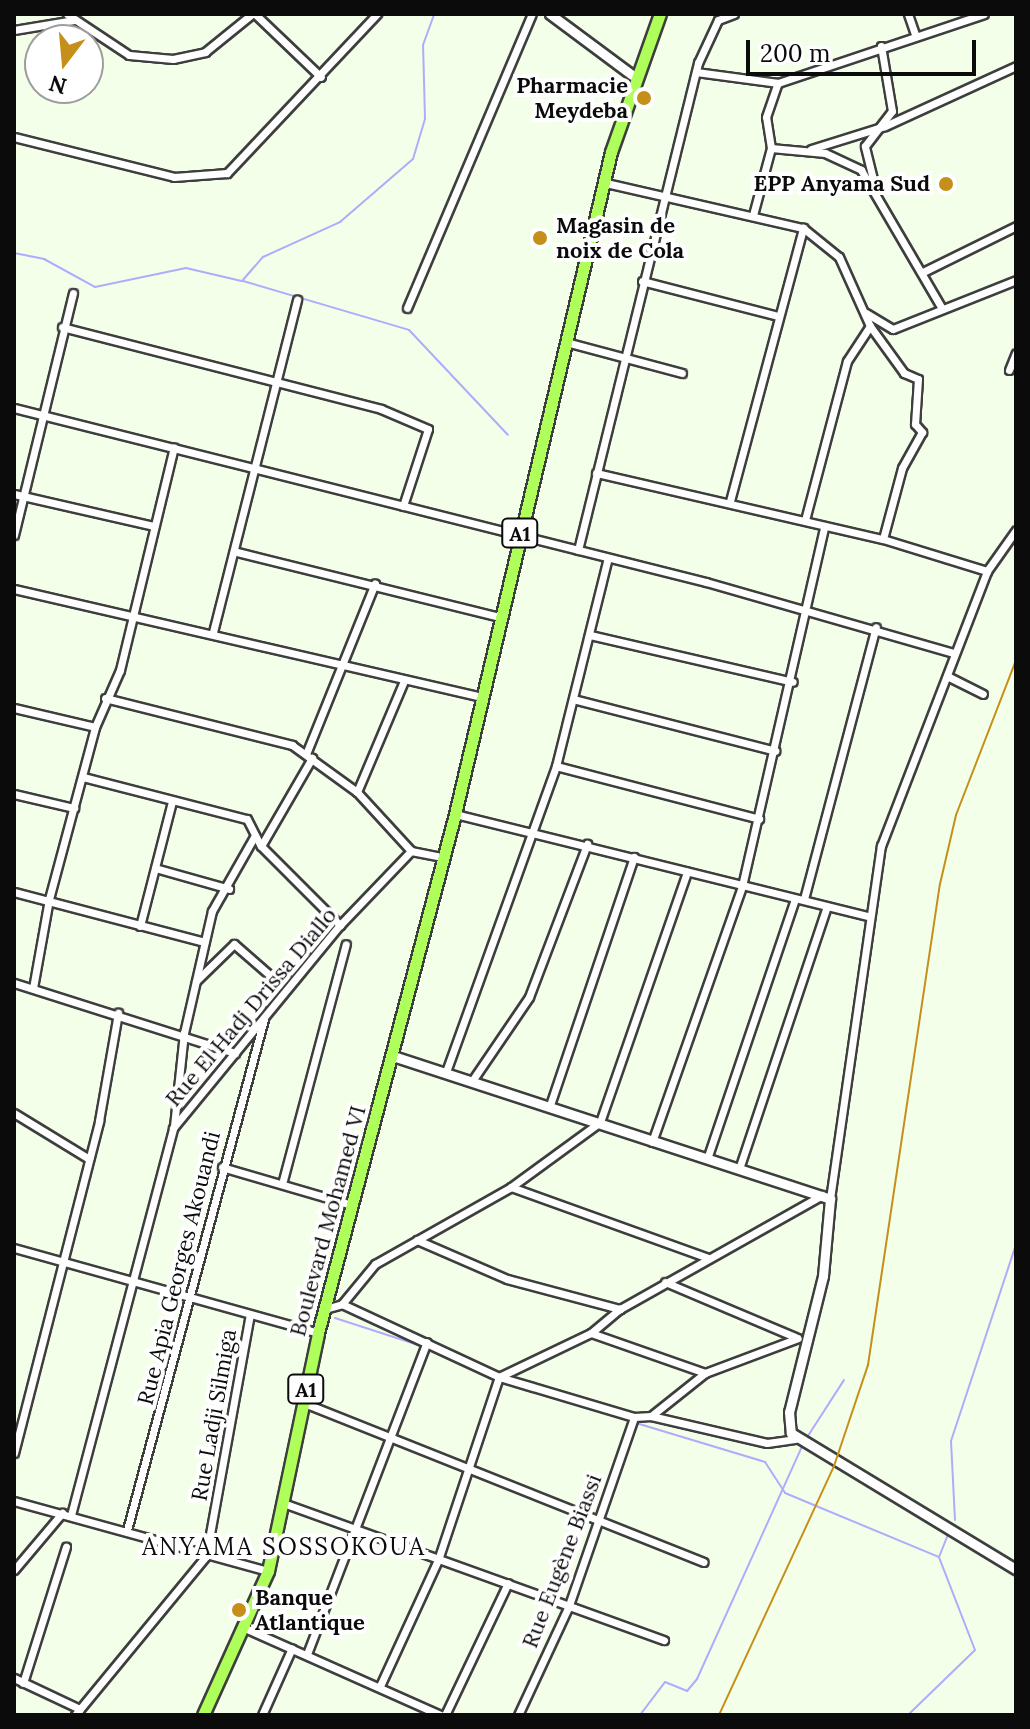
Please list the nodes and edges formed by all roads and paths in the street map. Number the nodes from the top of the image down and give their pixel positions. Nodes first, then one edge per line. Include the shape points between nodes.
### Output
1 (67, 14) edge
2 (254, 14) edge
3 (377, 14) edge
4 (532, 14) edge
5 (550, 14) edge
6 (660, 14) edge
7 (734, 14) edge
8 (908, 14) edge
9 (984, 14) edge
10 (74, 20) junction
11 (14, 30) edge
12 (915, 34) junction
13 (881, 46) junction
14 (1016, 66) edge
15 (696, 72) junction
16 (632, 75) junction
17 (321, 77) junction
18 (778, 83) junction
19 (885, 126) junction
20 (14, 137) edge
21 (771, 148) junction
22 (806, 150) junction
23 (606, 183) junction
24 (875, 184) junction
25 (663, 197) junction
26 (753, 215) junction
27 (1016, 226) edge
28 (803, 228) junction
29 (925, 271) junction
30 (1016, 280) edge
31 (642, 281) junction
32 (73, 293) dead end
33 (297, 299) dead end
34 (941, 307) junction
35 (407, 308) dead end
36 (865, 313) junction
37 (778, 316) junction
38 (870, 326) junction
39 (62, 327) junction
40 (564, 341) junction
41 (1016, 353) edge
42 (623, 357) junction
43 (1009, 370) dead end
44 (682, 373) dead end
45 (280, 385) junction
46 (14, 408) edge
47 (39, 414) junction
48 (174, 447) junction
49 (258, 467) junction
50 (596, 473) junction
51 (14, 494) edge
52 (23, 495) junction
53 (730, 501) junction
54 (403, 506) junction
55 (805, 520) junction
56 (154, 526) junction
57 (824, 528) junction
58 (1016, 530) edge
59 (14, 535) edge
60 (519, 536) junction
61 (883, 539) junction
62 (578, 550) junction
63 (237, 552) junction
64 (608, 558) junction
65 (987, 571) junction
66 (375, 583) junction
67 (14, 589) edge
68 (808, 609) junction
69 (134, 614) junction
70 (499, 617) junction
71 (876, 627) junction
72 (213, 632) junction
73 (590, 635) junction
74 (953, 653) junction
75 (343, 664) junction
76 (947, 676) junction
77 (404, 681) junction
78 (793, 682) junction
79 (983, 694) dead end
80 (480, 697) junction
81 (105, 698) junction
82 (573, 699) junction
83 (14, 708) edge
84 (95, 727) junction
85 (775, 751) junction
86 (309, 756) junction
87 (556, 766) junction
88 (83, 777) junction
89 (357, 792) junction
90 (14, 794) edge
91 (172, 801) junction
92 (74, 808) junction
93 (455, 814) junction
94 (759, 819) junction
95 (534, 831) junction
96 (254, 837) junction
97 (587, 844) junction
98 (261, 846) junction
99 (411, 851) junction
100 (442, 857) junction
101 (634, 857) junction
102 (155, 868) junction
103 (687, 872) junction
104 (742, 886) junction
105 (229, 889) junction
106 (14, 892) edge
107 (49, 899) junction
108 (800, 899) junction
109 (827, 906) junction
110 (868, 916) junction
111 (340, 925) junction
112 (140, 926) junction
113 (205, 942) junction
114 (346, 944) dead end
115 (272, 977) dead end
116 (196, 981) junction
117 (14, 983) edge
118 (33, 988) junction
119 (118, 1013) junction
120 (266, 1015) junction
121 (184, 1033) junction
122 (235, 1053) junction
123 (393, 1056) junction
124 (447, 1069) junction
125 (474, 1078) junction
126 (550, 1105) junction
127 (14, 1113) edge
128 (600, 1122) junction
129 (173, 1128) junction
130 (652, 1142) junction
131 (89, 1159) junction
132 (707, 1159) junction
133 (222, 1167) junction
134 (739, 1169) junction
135 (282, 1184) junction
136 (511, 1187) junction
137 (826, 1197) junction
138 (352, 1205) junction
139 (417, 1240) junction
140 (14, 1248) edge
141 (708, 1258) junction
142 (63, 1260) junction
143 (134, 1281) junction
144 (665, 1282) junction
145 (188, 1297) junction
146 (342, 1304) junction
147 (325, 1309) junction
148 (620, 1309) junction
149 (250, 1315) junction
150 (318, 1333) junction
151 (591, 1333) junction
152 (798, 1338) junction
153 (809, 1340) junction
154 (427, 1342) junction
155 (705, 1373) junction
156 (499, 1377) junction
157 (304, 1403) junction
158 (651, 1416) junction
159 (634, 1417) junction
160 (396, 1434) junction
161 (795, 1439) junction
162 (14, 1453) edge
163 (471, 1467) junction
164 (14, 1501) edge
165 (283, 1503) junction
166 (66, 1514) junction
167 (598, 1524) junction
168 (127, 1530) junction
169 (358, 1532) junction
170 (66, 1547) dead end
171 (206, 1556) junction
172 (438, 1560) junction
173 (704, 1562) dead end
174 (1016, 1569) edge
175 (14, 1570) edge
176 (268, 1571) junction
177 (508, 1583) junction
178 (568, 1608) junction
179 (247, 1629) junction
180 (664, 1640) dead end
181 (292, 1648) junction
182 (307, 1654) junction
183 (18, 1683) edge
184 (380, 1686) junction
185 (78, 1712) edge
186 (203, 1715) edge
187 (262, 1715) edge
188 (443, 1715) edge
189 (518, 1715) edge

1 - 10 street
2 - 10 street via 205,52 173,59 129,55
2 - 17 street
3 - 17 street
4 - 35 street
5 - 16 street
6 - 16 main road, A1
7 - 15 street via 709,34
8 - 12 street
9 - 12 street
10 - 11 street
12 - 13 street
13 - 18 street
13 - 19 street via 892,111
14 - 19 street
15 - 18 street
15 - 25 street
16 - 23 main road, A1
17 - 20 street via 227,173 174,177
18 - 21 street via 766,117
19 - 22 street
19 - 24 street via 865,146
21 - 22 street
21 - 26 street
22 - 24 street via 840,157
23 - 25 street
23 - 40 main road, A1
24 - 29 street
25 - 26 street
25 - 31 street
26 - 28 street
27 - 29 street
28 - 36 street via 839,257
28 - 37 street
29 - 34 street
30 - 34 street
31 - 37 street
31 - 42 street
32 - 39 street
33 - 45 street
34 - 36 street via 889,330
36 - 38 street
37 - 53 street
38 - 55 street via 847,361
38 - 61 street via 904,373 918,379 915,424 922,432 902,468
39 - 45 street
39 - 47 street
40 - 42 street
40 - 60 main road, A1
41 - 43 street
42 - 44 street
42 - 50 street
45 - 49 street
45 - 54 street via 381,409 428,429
46 - 47 street
47 - 48 street
47 - 52 street
48 - 49 street
48 - 56 street
49 - 54 street
49 - 63 street
50 - 53 street
50 - 62 street
51 - 52 street
52 - 56 street
52 - 59 street
53 - 55 street
54 - 60 street
55 - 57 street
56 - 69 street
57 - 61 street
57 - 68 street
58 - 65 street
60 - 62 street
60 - 70 main road, A1
61 - 65 street
62 - 64 street
63 - 66 street
63 - 72 street
64 - 68 street
64 - 73 street
65 - 74 street
66 - 70 street
66 - 75 street
67 - 69 street
68 - 71 street
68 - 78 street
69 - 72 street
69 - 81 street
70 - 80 main road, A1
71 - 74 street
71 - 108 street
72 - 75 street
73 - 78 street
73 - 82 street
74 - 76 street
75 - 77 street
75 - 86 street
76 - 79 street
76 - 110 street via 901,781
77 - 80 street
77 - 89 street
78 - 85 street
80 - 93 main road, A1
81 - 84 street
81 - 86 street
82 - 85 street
82 - 87 street
83 - 84 street
84 - 88 street
85 - 94 street
86 - 89 street
86 - 98 street
87 - 94 street
87 - 95 street
88 - 91 street
88 - 92 street
89 - 99 street
90 - 92 street
91 - 96 street via 247,819
91 - 102 street
92 - 107 street
93 - 95 street
93 - 100 main road, A1
94 - 104 street
95 - 97 street
95 - 124 street
96 - 98 street
96 - 105 street
97 - 101 street
97 - 125 street via 529,997
98 - 111 street
99 - 100 street
99 - 111 street, Rue El Hadj Drissa Diallo
100 - 123 main road, A1
101 - 103 street
101 - 126 street
102 - 105 street
102 - 112 street
103 - 104 street
103 - 128 street
104 - 108 street
104 - 130 street
105 - 113 street via 212,911
106 - 107 street
107 - 112 street
107 - 118 street
108 - 109 street
108 - 132 street
109 - 110 street
109 - 134 street
110 - 137 street
111 - 120 street, Rue El Hadj Drissa Diallo
112 - 113 street
113 - 116 street
114 - 135 street
115 - 116 street via 234,944
116 - 121 street
117 - 118 street
118 - 119 street
119 - 121 street
119 - 131 street
120 - 122 street, Rue El Hadj Drissa Diallo
120 - 133 street, Rue Apia Georges Akouandi
121 - 122 street
121 - 129 street
122 - 129 street, Rue El Hadj Drissa Diallo
123 - 124 street
123 - 138 main road, Boulevard Mohamed VI / A1
124 - 125 street
125 - 126 street
126 - 128 street
127 - 131 street
128 - 130 street
128 - 136 street
129 - 143 street, Rue El Hadj Drissa Diallo
130 - 132 street
131 - 142 street
132 - 134 street
133 - 135 street
133 - 145 street, Rue Apia Georges Akouandi
134 - 137 street
135 - 138 street
136 - 139 street
136 - 141 street
137 - 141 street
137 - 153 street
138 - 147 main road, Boulevard Mohamed VI / A1
139 - 146 street via 375,1264
139 - 148 street via 507,1279
140 - 142 street
141 - 144 street
142 - 143 street
142 - 162 street
143 - 145 street
143 - 166 street, Rue El Hadj Drissa Diallo
144 - 148 street
144 - 152 street
145 - 149 street
145 - 168 street, Rue Apia Georges Akouandi
146 - 147 street
146 - 154 street
147 - 150 main road, Boulevard Mohamed VI / A1
148 - 151 street
149 - 150 street
149 - 171 street, Rue Ladji Silmiga
150 - 157 main road, Boulevard Mohamed VI / A1
151 - 155 street
151 - 156 street
152 - 153 street
152 - 155 street
153 - 161 street via 787,1423
154 - 156 street
154 - 160 street
155 - 158 street
156 - 159 street
156 - 163 street
157 - 160 street
157 - 165 main road, Boulevard Mohamed VI / A1
158 - 159 street
158 - 161 street via 767,1443
159 - 167 street, Rue Eugène Biassi
160 - 163 street
160 - 169 street
161 - 174 street
163 - 167 street
163 - 172 street
164 - 166 street
165 - 169 street
165 - 176 main road, Boulevard Mohamed VI / A1
166 - 168 street
166 - 175 street
167 - 173 street
167 - 178 street, Rue Eugène Biassi
168 - 171 street
169 - 172 street
169 - 182 street
170 - 183 street
171 - 176 street
171 - 185 street, Rue Ladji Silmiga
172 - 177 street
172 - 184 street
176 - 179 main road, Boulevard Mohamed VI / A1
177 - 178 street
177 - 188 street
178 - 180 street
178 - 189 street, Rue Eugène Biassi
179 - 181 street
179 - 186 main road, Boulevard Mohamed VI / A1
181 - 182 street
181 - 187 street
182 - 184 street
183 - 185 street
184 - 188 street

